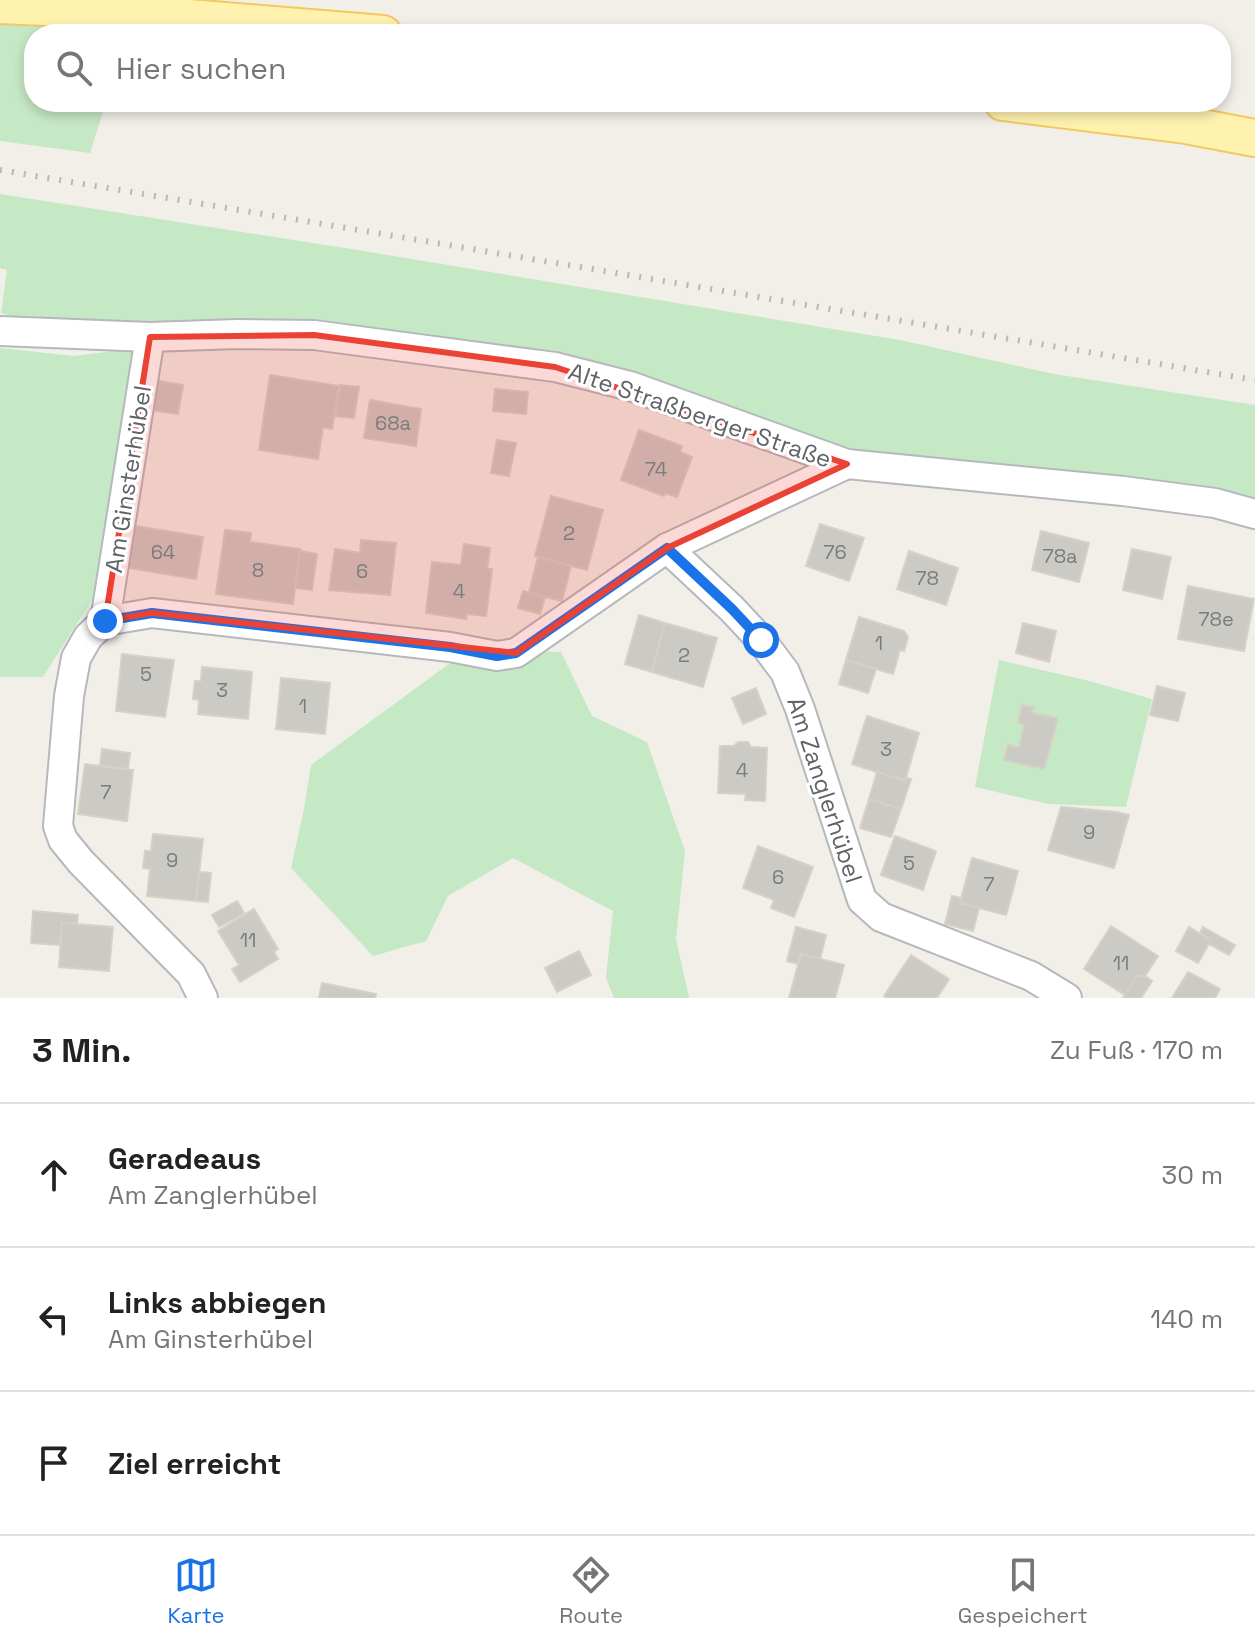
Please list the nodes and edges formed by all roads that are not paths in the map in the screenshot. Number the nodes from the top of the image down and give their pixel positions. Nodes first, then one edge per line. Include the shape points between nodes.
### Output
1 (0, 5) edge
2 (261, 24) edge
3 (1083, 112) edge
4 (1255, 138) edge
5 (0, 331) edge
6 (150, 337) junction
7 (847, 464) junction
8 (1255, 514) edge
9 (667, 548) junction
10 (105, 621) junction
11 (203, 998) edge
12 (1067, 998) edge

1 - 2 main road
3 - 4 main road
5 - 6 street, Alte Straßberger Straße
6 - 7 street, Alte Straßberger Straße via 314,335 555,367 630,386
6 - 10 street, Am Ginsterhübel
7 - 8 street, Alte Straßberger Straße via 1123,491
7 - 9 street
9 - 10 street via 516,653 497,656 152,613
9 - 12 street, Am Zanglerhübel via 751,630 785,672 862,900 881,917 1031,976
10 - 11 street via 76,658 58,826 81,862 191,974

